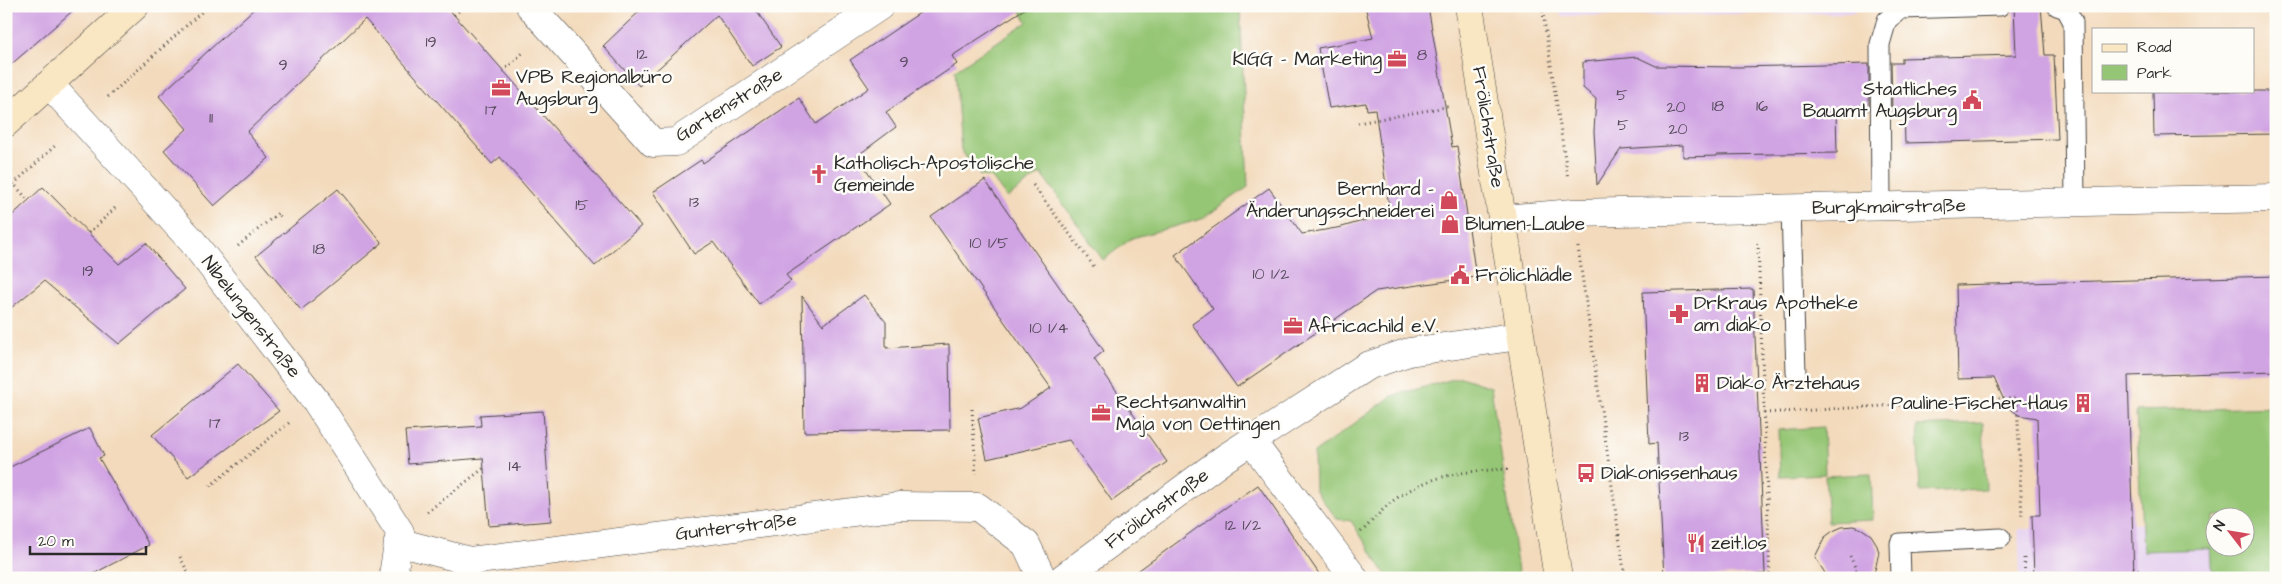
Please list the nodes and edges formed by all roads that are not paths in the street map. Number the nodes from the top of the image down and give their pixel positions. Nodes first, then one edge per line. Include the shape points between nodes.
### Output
1 (135, 6) edge
2 (530, 6) edge
3 (880, 6) edge
4 (1469, 6) edge
5 (2000, 6) edge
6 (2057, 6) edge
7 (50, 85) junction
8 (6, 123) edge
9 (2276, 198) edge
10 (2075, 203) junction
11 (1881, 208) junction
12 (1791, 210) junction
13 (1503, 219) junction
14 (1519, 336) junction
15 (1796, 372) dead end
16 (1252, 442) junction
17 (2001, 538) dead end
18 (393, 560) edge
19 (1042, 578) edge
20 (1063, 578) edge
21 (1354, 578) edge
22 (1558, 578) edge
23 (1901, 578) edge

1 - 7 street
2 - 3 street, Gartenstraße via 653,143 676,142
4 - 13 street, Frölichstraße
5 - 11 lane via 1901,9 1887,20 1880,44
6 - 10 lane via 2066,9 2073,22
7 - 8 street
7 - 18 street, Nibelungenstraße via 192,241 316,401
9 - 10 street, Burgkmairstraße
10 - 11 street, Burgkmairstraße
11 - 12 street, Burgkmairstraße
12 - 13 street, Burgkmairstraße via 1573,213
12 - 15 lane
13 - 14 street, Frölichstraße
14 - 16 street, Frölichstraße via 1409,352 1367,366
14 - 22 street, Frölichstraße
16 - 20 street, Frölichstraße via 1225,458
16 - 21 street
17 - 23 lane via 1900,543
18 - 19 street, Gunterstraße via 470,561 900,506 978,507 1026,544

